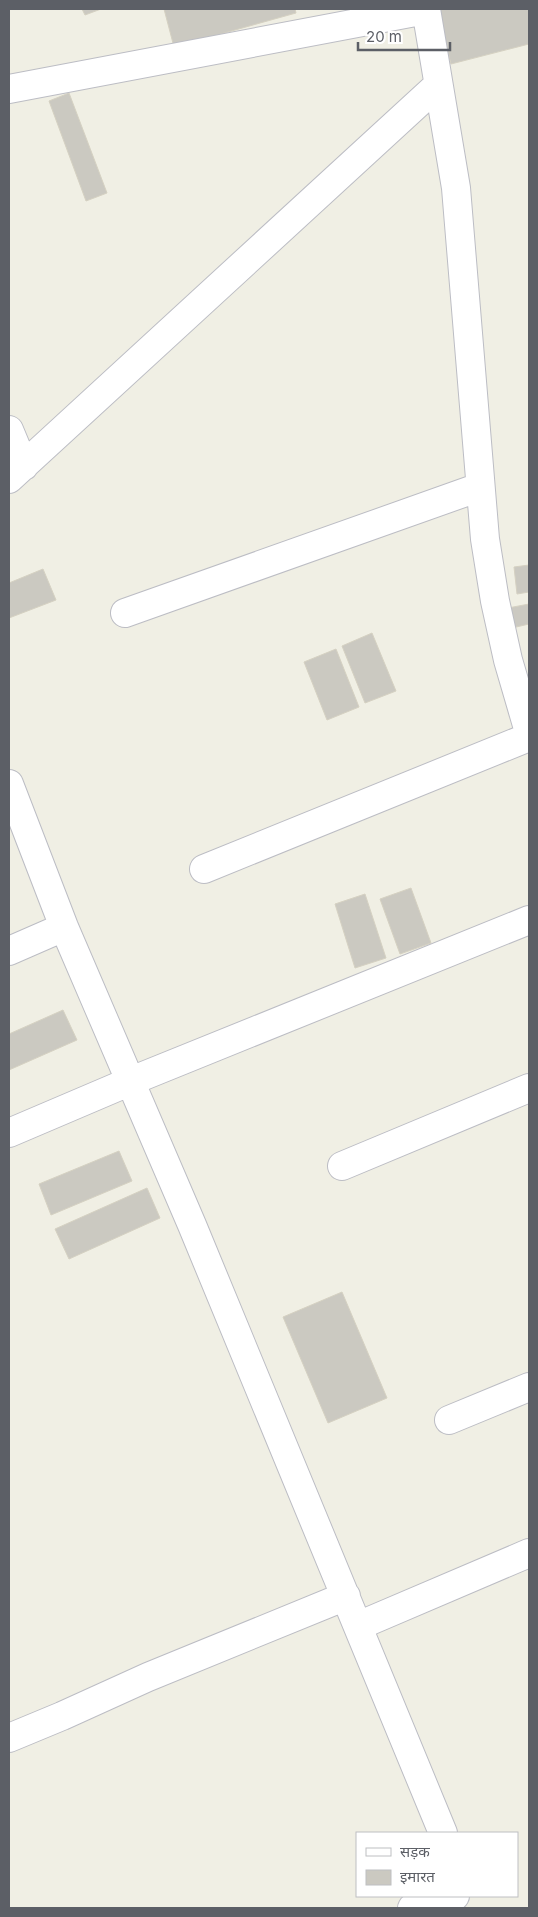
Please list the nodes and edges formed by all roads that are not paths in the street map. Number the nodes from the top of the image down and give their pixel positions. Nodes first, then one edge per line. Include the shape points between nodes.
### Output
1 (426, 9) edge
2 (438, 86) junction
3 (9, 89) edge
4 (9, 430) edge
5 (16, 472) edge
6 (480, 487) junction
7 (125, 613) dead end
8 (529, 732) edge
9 (529, 737) edge
10 (9, 784) edge
11 (204, 869) dead end
12 (529, 920) edge
13 (64, 927) junction
14 (9, 951) edge
15 (130, 1080) junction
16 (529, 1088) edge
17 (9, 1133) edge
18 (342, 1166) dead end
19 (529, 1388) edge
20 (449, 1420) dead end
21 (529, 1553) edge
22 (346, 1596) junction
23 (358, 1626) junction
24 (9, 1738) edge
25 (443, 1832) edge
26 (451, 1897) edge
27 (412, 1908) edge

1 - 2 street
1 - 3 street
2 - 5 street
2 - 6 street via 456,188
4 - 5 street
6 - 7 street
6 - 8 street via 495,601
9 - 11 street
10 - 13 street
12 - 15 street
13 - 14 street
13 - 15 street
15 - 17 street
15 - 22 street
16 - 18 street
19 - 20 street
21 - 23 street
22 - 23 street
22 - 24 street
23 - 25 street
26 - 27 street

